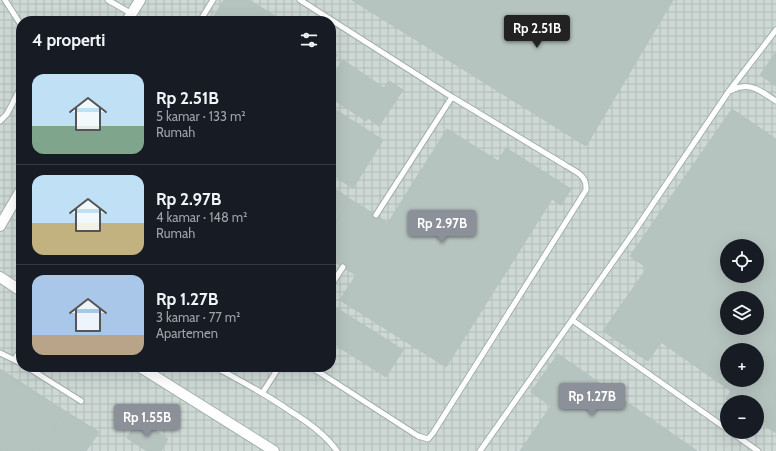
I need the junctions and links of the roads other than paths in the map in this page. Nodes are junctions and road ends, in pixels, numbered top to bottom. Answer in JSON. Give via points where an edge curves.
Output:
{"nodes":[{"id":1,"x":5,"y":0,"type":"edge"},
{"id":2,"x":108,"y":0,"type":"edge"},
{"id":3,"x":140,"y":0,"type":"edge"},
{"id":4,"x":213,"y":0,"type":"edge"},
{"id":5,"x":300,"y":0,"type":"edge"},
{"id":6,"x":128,"y":16,"type":"edge"},
{"id":7,"x":130,"y":16,"type":"edge"},
{"id":8,"x":203,"y":16,"type":"edge"},
{"id":9,"x":325,"y":16,"type":"edge"},
{"id":10,"x":16,"y":17,"type":"edge"},
{"id":11,"x":336,"y":23,"type":"edge"},
{"id":12,"x":776,"y":30,"type":"edge"},
{"id":13,"x":729,"y":91,"type":"junction"},
{"id":14,"x":452,"y":96,"type":"junction"},
{"id":15,"x":16,"y":97,"type":"edge"},
{"id":16,"x":776,"y":101,"type":"edge"},
{"id":17,"x":0,"y":120,"type":"edge"},
{"id":18,"x":16,"y":199,"type":"edge"},
{"id":19,"x":376,"y":215,"type":"dead end"},
{"id":20,"x":0,"y":226,"type":"edge"},
{"id":21,"x":343,"y":267,"type":"dead end"},
{"id":22,"x":0,"y":277,"type":"edge"},
{"id":23,"x":336,"y":278,"type":"edge"},
{"id":24,"x":16,"y":287,"type":"edge"},
{"id":25,"x":572,"y":320,"type":"junction"},
{"id":26,"x":0,"y":353,"type":"edge"},
{"id":27,"x":15,"y":359,"type":"edge"},
{"id":28,"x":35,"y":372,"type":"edge"},
{"id":29,"x":148,"y":372,"type":"edge"},
{"id":30,"x":225,"y":372,"type":"edge"},
{"id":31,"x":276,"y":372,"type":"edge"},
{"id":32,"x":319,"y":372,"type":"edge"},
{"id":33,"x":263,"y":392,"type":"junction"},
{"id":34,"x":81,"y":401,"type":"dead end"},
{"id":35,"x":720,"y":424,"type":"edge"},
{"id":36,"x":741,"y":439,"type":"edge"},
{"id":37,"x":274,"y":451,"type":"edge"},
{"id":38,"x":337,"y":451,"type":"edge"},
{"id":39,"x":480,"y":451,"type":"edge"},
{"id":40,"x":758,"y":451,"type":"edge"}],
"edges":[{"from":1,"to":10,"type":"lane"},
{"from":2,"to":6,"type":"lane"},
{"from":3,"to":7,"type":"street"},
{"from":4,"to":8,"type":"lane"},
{"from":5,"to":9,"type":"lane"},
{"from":11,"to":14,"type":"lane"},
{"from":12,"to":13,"type":"lane"},
{"from":13,"to":16,"type":"lane","via":[[747,86]]},
{"from":13,"to":25,"type":"lane"},
{"from":14,"to":19,"type":"lane"},
{"from":14,"to":32,"type":"lane","via":[[579,174],[585,179],[586,190],[428,439],[418,436]]},
{"from":15,"to":17,"type":"lane","via":[[7,114]]},
{"from":18,"to":20,"type":"street"},
{"from":21,"to":23,"type":"lane"},
{"from":22,"to":24,"type":"street"},
{"from":25,"to":35,"type":"lane"},
{"from":25,"to":39,"type":"lane"},
{"from":26,"to":27,"type":"lane"},
{"from":28,"to":34,"type":"lane"},
{"from":29,"to":37,"type":"street"},
{"from":30,"to":33,"type":"lane"},
{"from":31,"to":33,"type":"lane"},
{"from":33,"to":38,"type":"lane","via":[[308,423],[330,441]]},
{"from":36,"to":40,"type":"lane"}]}
